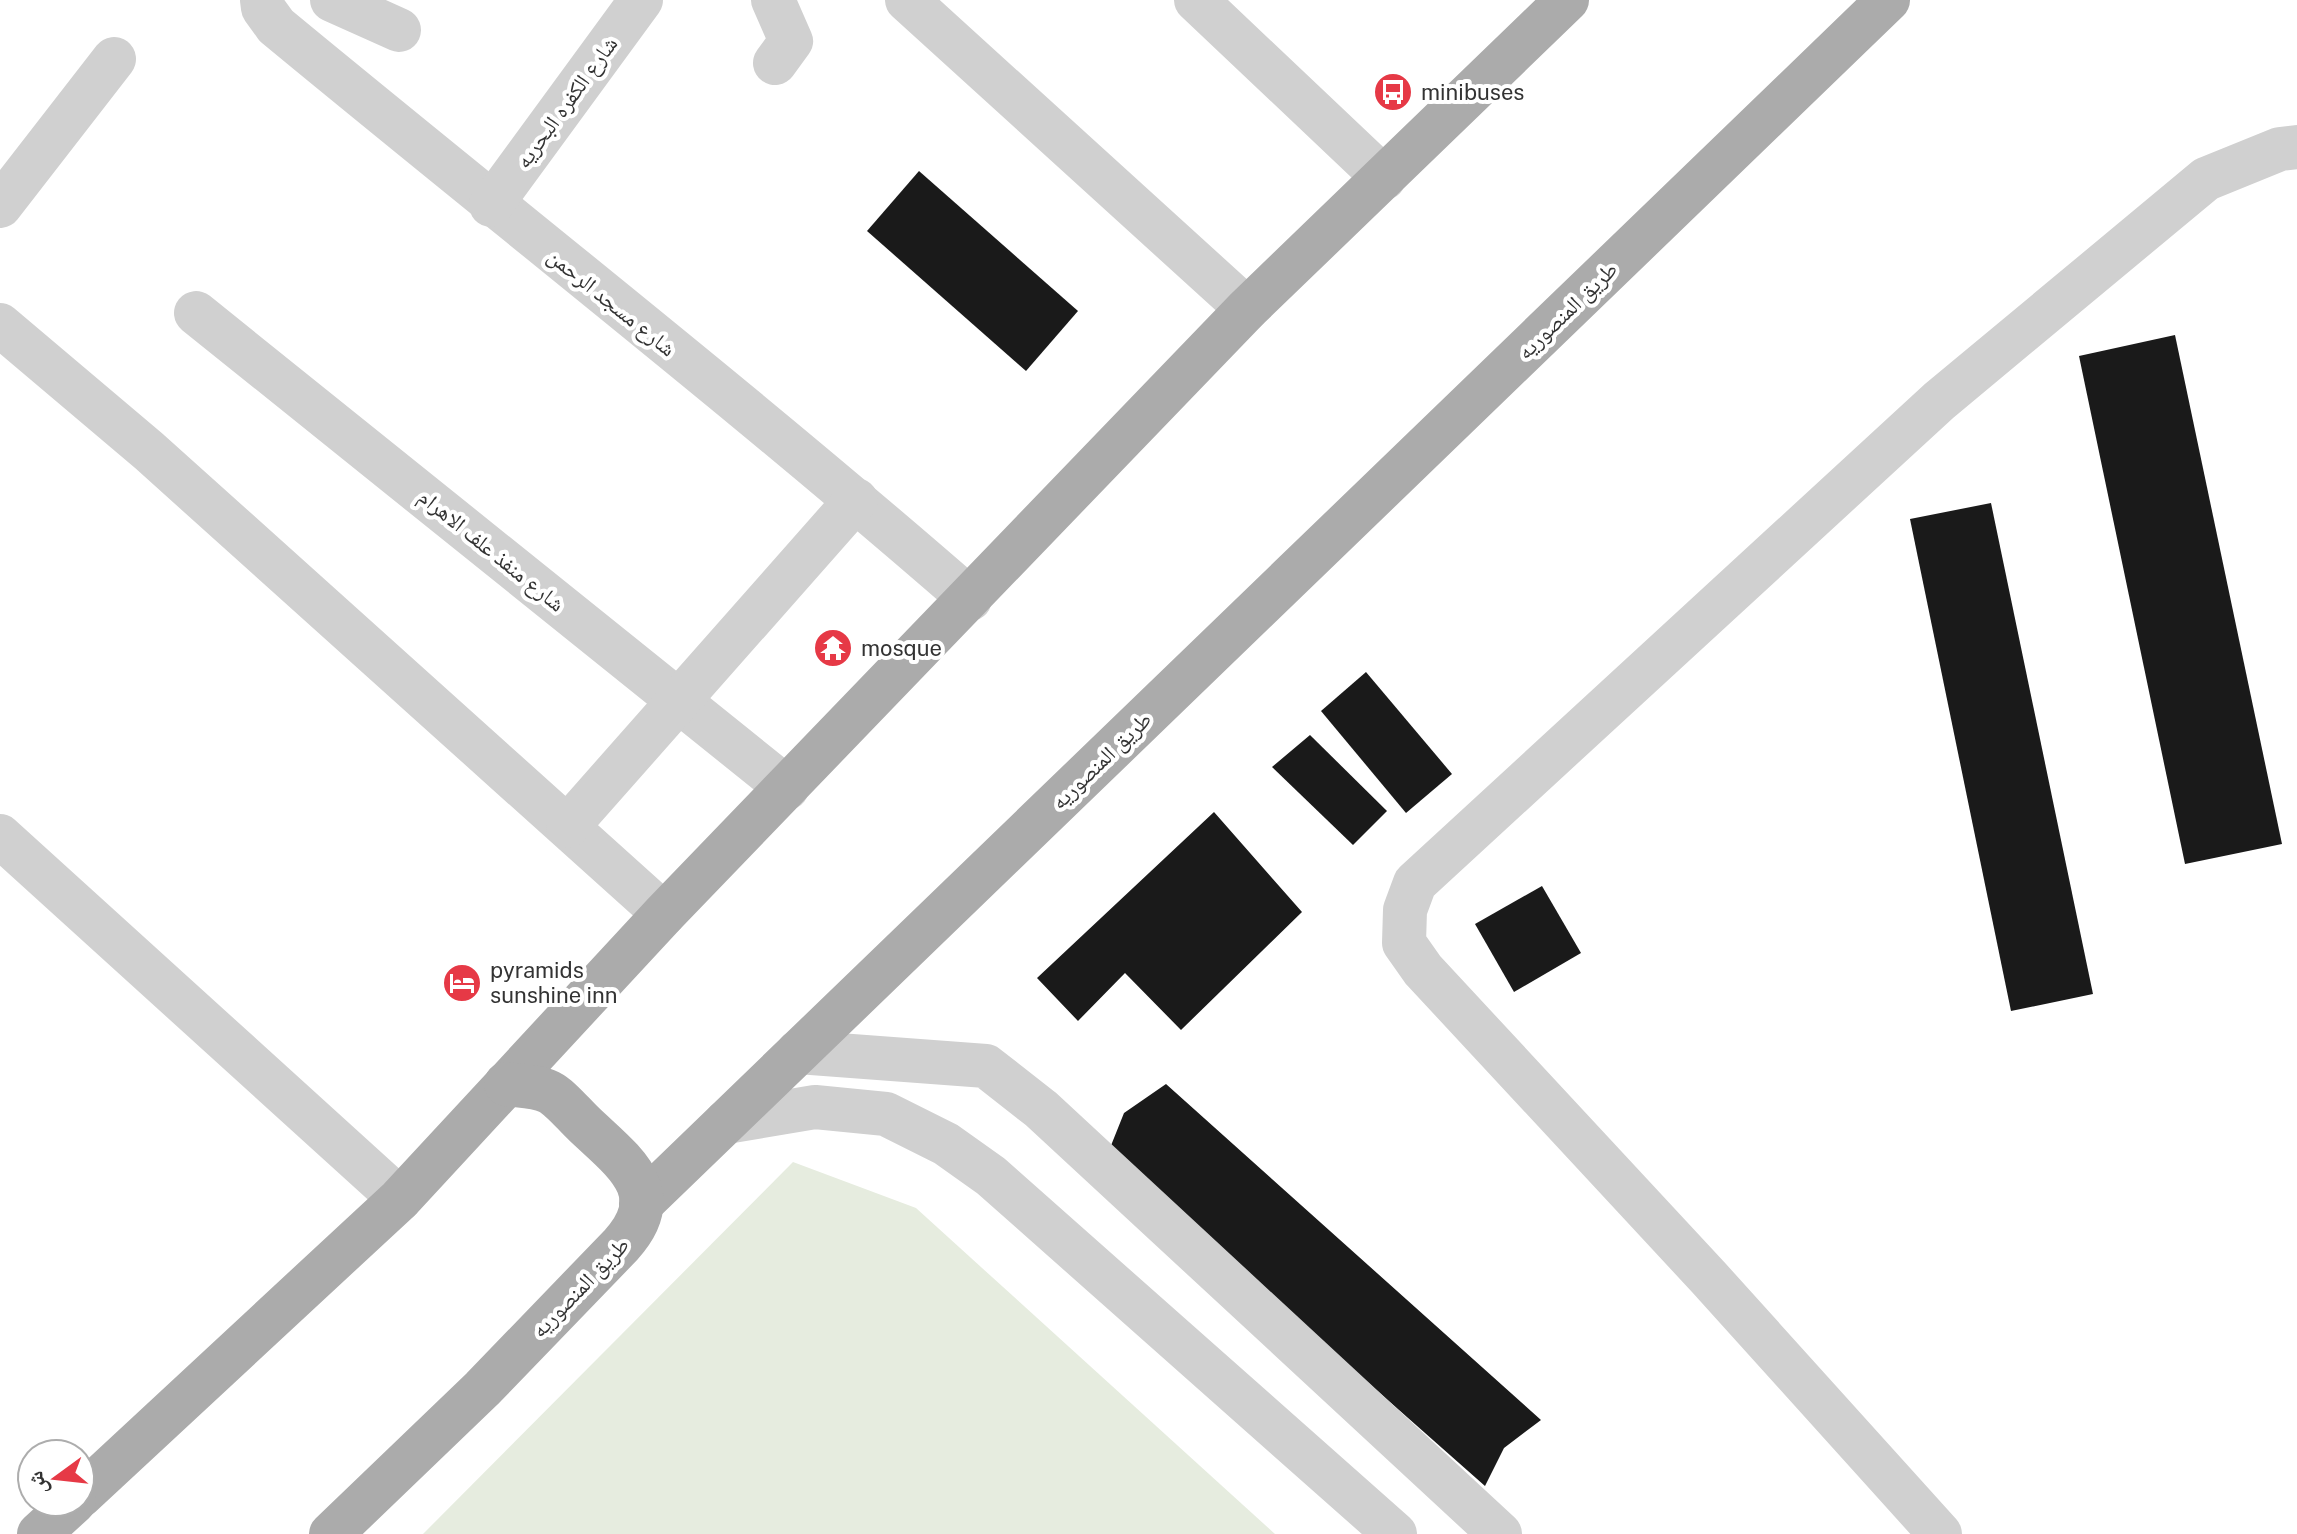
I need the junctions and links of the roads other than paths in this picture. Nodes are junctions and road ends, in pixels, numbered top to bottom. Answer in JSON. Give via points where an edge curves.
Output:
{"nodes":[{"id":1,"x":262,"y":0,"type":"edge"},
{"id":2,"x":332,"y":0,"type":"edge"},
{"id":3,"x":641,"y":0,"type":"edge"},
{"id":4,"x":773,"y":0,"type":"edge"},
{"id":5,"x":907,"y":0,"type":"edge"},
{"id":6,"x":1196,"y":0,"type":"edge"},
{"id":7,"x":1567,"y":0,"type":"edge"},
{"id":8,"x":1888,"y":0,"type":"edge"},
{"id":9,"x":399,"y":30,"type":"dead end"},
{"id":10,"x":114,"y":59,"type":"dead end"},
{"id":11,"x":775,"y":63,"type":"dead end"},
{"id":12,"x":2297,"y":147,"type":"edge"},
{"id":13,"x":1384,"y":178,"type":"junction"},
{"id":14,"x":491,"y":205,"type":"junction"},
{"id":15,"x":0,"y":206,"type":"edge"},
{"id":16,"x":1247,"y":309,"type":"junction"},
{"id":17,"x":196,"y":313,"type":"dead end"},
{"id":18,"x":0,"y":325,"type":"edge"},
{"id":19,"x":856,"y":500,"type":"junction"},
{"id":20,"x":970,"y":599,"type":"junction"},
{"id":21,"x":681,"y":701,"type":"junction"},
{"id":22,"x":787,"y":788,"type":"junction"},
{"id":23,"x":568,"y":826,"type":"junction"},
{"id":24,"x":0,"y":836,"type":"edge"},
{"id":25,"x":664,"y":914,"type":"junction"},
{"id":26,"x":798,"y":1052,"type":"junction"},
{"id":27,"x":506,"y":1084,"type":"junction"},
{"id":28,"x":726,"y":1122,"type":"junction"},
{"id":29,"x":400,"y":1199,"type":"junction"},
{"id":30,"x":641,"y":1204,"type":"junction"},
{"id":31,"x":96,"y":1481,"type":"edge"},
{"id":32,"x":56,"y":1518,"type":"edge"},
{"id":33,"x":39,"y":1534,"type":"edge"},
{"id":34,"x":331,"y":1534,"type":"edge"},
{"id":35,"x":1395,"y":1534,"type":"edge"},
{"id":36,"x":1500,"y":1534,"type":"edge"},
{"id":37,"x":1940,"y":1534,"type":"edge"}],
"edges":[{"from":1,"to":14,"type":"street","name":"شارع مسجد الرحمن","via":[[276,26]]},
{"from":2,"to":9,"type":"street"},
{"from":3,"to":14,"type":"street","name":"شارع الكفره البحريه"},
{"from":4,"to":11,"type":"street","via":[[791,41]]},
{"from":5,"to":16,"type":"street"},
{"from":6,"to":13,"type":"street"},
{"from":7,"to":13,"type":"main road"},
{"from":8,"to":26,"type":"main road","name":"طريق المنصوريه"},
{"from":10,"to":15,"type":"street"},
{"from":12,"to":37,"type":"street","via":[[2206,179],[1939,401],[1415,883],[1405,910],[1404,943],[1423,970]]},
{"from":13,"to":16,"type":"main road"},
{"from":14,"to":19,"type":"street","name":"شارع مسجد الرحمن"},
{"from":16,"to":20,"type":"main road"},
{"from":17,"to":21,"type":"street","name":"شارع منفذ علف الاهرام"},
{"from":18,"to":23,"type":"street","via":[[149,451]]},
{"from":19,"to":20,"type":"street","name":"شارع مسجد الرحمن"},
{"from":19,"to":21,"type":"street"},
{"from":20,"to":22,"type":"main road"},
{"from":21,"to":22,"type":"street","name":"شارع منفذ علف الاهرام"},
{"from":21,"to":23,"type":"street"},
{"from":22,"to":25,"type":"main road"},
{"from":23,"to":25,"type":"street"},
{"from":24,"to":29,"type":"street"},
{"from":25,"to":27,"type":"main road"},
{"from":26,"to":28,"type":"main road","name":"طريق المنصوريه"},
{"from":26,"to":36,"type":"street","via":[[986,1066],[1041,1109]]},
{"from":27,"to":29,"type":"main road"},
{"from":27,"to":30,"type":"main road","via":[[548,1092],[630,1168]]},
{"from":28,"to":30,"type":"main road","name":"طريق المنصوريه"},
{"from":28,"to":35,"type":"street","via":[[815,1107],[886,1114],[946,1144],[991,1176]]},
{"from":29,"to":31,"type":"main road"},
{"from":30,"to":34,"type":"main road","name":"طريق المنصوريه","via":[[632,1234]]},
{"from":32,"to":33,"type":"main road"}]}
